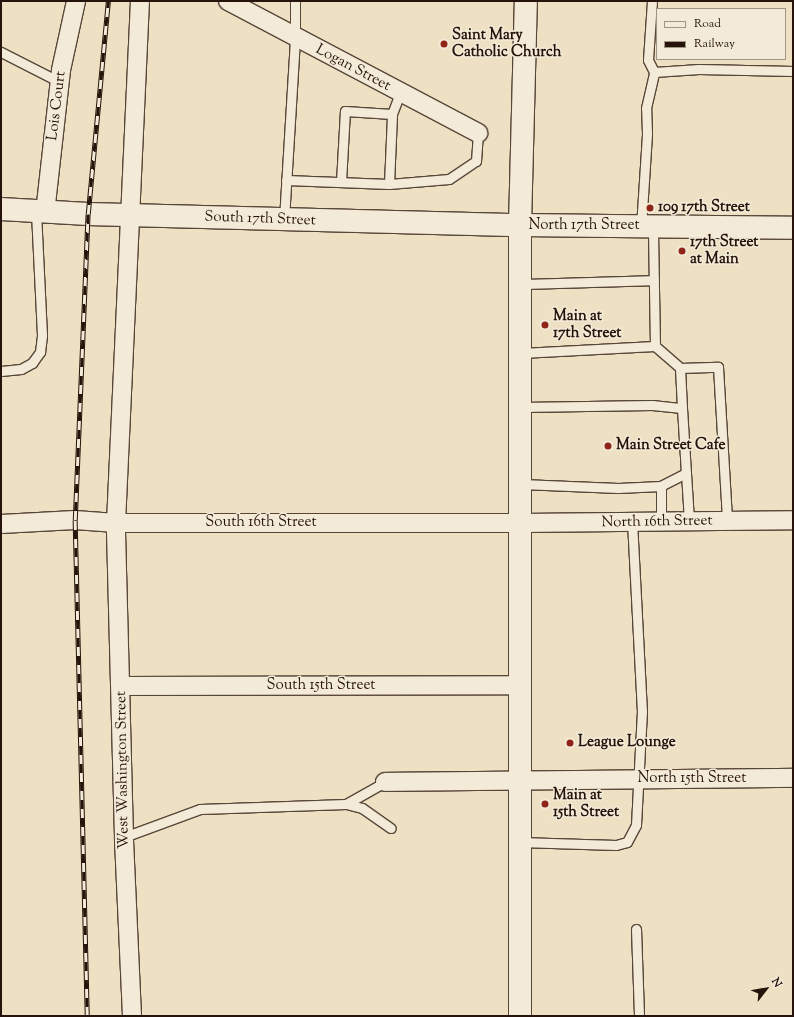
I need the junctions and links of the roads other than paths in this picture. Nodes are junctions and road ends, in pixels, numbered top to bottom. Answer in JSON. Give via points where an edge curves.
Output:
{"nodes":[{"id":1,"x":76,"y":1,"type":"edge"},
{"id":2,"x":140,"y":1,"type":"edge"},
{"id":3,"x":228,"y":1,"type":"edge"},
{"id":4,"x":295,"y":1,"type":"edge"},
{"id":5,"x":526,"y":1,"type":"edge"},
{"id":6,"x":652,"y":1,"type":"edge"},
{"id":7,"x":295,"y":38,"type":"junction"},
{"id":8,"x":1,"y":52,"type":"edge"},
{"id":9,"x":793,"y":71,"type":"edge"},
{"id":10,"x":654,"y":72,"type":"junction"},
{"id":11,"x":60,"y":82,"type":"junction"},
{"id":12,"x":400,"y":93,"type":"junction"},
{"id":13,"x":392,"y":114,"type":"junction"},
{"id":14,"x":478,"y":133,"type":"joint"},
{"id":15,"x":286,"y":180,"type":"junction"},
{"id":16,"x":341,"y":182,"type":"junction"},
{"id":17,"x":389,"y":184,"type":"junction"},
{"id":18,"x":1,"y":209,"type":"edge"},
{"id":19,"x":41,"y":212,"type":"junction"},
{"id":20,"x":128,"y":215,"type":"junction"},
{"id":21,"x":284,"y":219,"type":"junction"},
{"id":22,"x":520,"y":226,"type":"junction"},
{"id":23,"x":647,"y":227,"type":"junction"},
{"id":24,"x":793,"y":228,"type":"edge"},
{"id":25,"x":654,"y":280,"type":"junction"},
{"id":26,"x":520,"y":284,"type":"junction"},
{"id":27,"x":655,"y":346,"type":"junction"},
{"id":28,"x":521,"y":353,"type":"junction"},
{"id":29,"x":680,"y":368,"type":"junction"},
{"id":30,"x":1,"y":371,"type":"edge"},
{"id":31,"x":521,"y":407,"type":"junction"},
{"id":32,"x":682,"y":408,"type":"junction"},
{"id":33,"x":686,"y":473,"type":"junction"},
{"id":34,"x":521,"y":484,"type":"junction"},
{"id":35,"x":661,"y":486,"type":"junction"},
{"id":36,"x":727,"y":520,"type":"junction"},
{"id":37,"x":793,"y":520,"type":"edge"},
{"id":38,"x":689,"y":521,"type":"junction"},
{"id":39,"x":632,"y":522,"type":"junction"},
{"id":40,"x":661,"y":522,"type":"junction"},
{"id":41,"x":116,"y":523,"type":"junction"},
{"id":42,"x":521,"y":523,"type":"junction"},
{"id":43,"x":1,"y":524,"type":"edge"},
{"id":44,"x":520,"y":685,"type":"junction"},
{"id":45,"x":122,"y":686,"type":"junction"},
{"id":46,"x":793,"y":778,"type":"edge"},
{"id":47,"x":639,"y":780,"type":"junction"},
{"id":48,"x":519,"y":781,"type":"junction"},
{"id":49,"x":386,"y":782,"type":"joint"},
{"id":50,"x":346,"y":804,"type":"junction"},
{"id":51,"x":391,"y":828,"type":"dead end"},
{"id":52,"x":124,"y":837,"type":"junction"},
{"id":53,"x":519,"y":842,"type":"junction"},
{"id":54,"x":636,"y":929,"type":"dead end"},
{"id":55,"x":132,"y":1016,"type":"edge"},
{"id":56,"x":520,"y":1016,"type":"edge"},
{"id":57,"x":638,"y":1016,"type":"edge"}],
"edges":[{"from":1,"to":11,"type":"street","name":"Lois Court"},
{"from":2,"to":20,"type":"street","name":"West Washington Street"},
{"from":3,"to":7,"type":"street","name":"Logan Street"},
{"from":4,"to":7,"type":"lane"},
{"from":5,"to":22,"type":"main road"},
{"from":6,"to":10,"type":"lane","via":[[648,60]]},
{"from":7,"to":12,"type":"street","name":"Logan Street"},
{"from":7,"to":15,"type":"lane"},
{"from":8,"to":11,"type":"lane"},
{"from":9,"to":10,"type":"lane","via":[[699,69]]},
{"from":10,"to":23,"type":"lane","via":[[646,108]]},
{"from":11,"to":19,"type":"street","name":"Lois Court"},
{"from":12,"to":13,"type":"lane"},
{"from":12,"to":14,"type":"street","name":"Logan Street"},
{"from":13,"to":16,"type":"lane","via":[[345,111]]},
{"from":13,"to":17,"type":"lane"},
{"from":14,"to":17,"type":"lane","via":[[476,161],[449,179]]},
{"from":15,"to":16,"type":"lane"},
{"from":15,"to":21,"type":"lane"},
{"from":16,"to":17,"type":"lane"},
{"from":18,"to":19,"type":"main road","name":"South 17th Street"},
{"from":19,"to":20,"type":"main road","name":"South 17th Street"},
{"from":19,"to":30,"type":"lane","via":[[40,352],[32,363],[21,369]]},
{"from":20,"to":21,"type":"main road","name":"South 17th Street"},
{"from":20,"to":41,"type":"street","name":"West Washington Street"},
{"from":21,"to":22,"type":"main road","name":"South 17th Street"},
{"from":22,"to":23,"type":"main road","name":"North 17th Street"},
{"from":22,"to":26,"type":"main road"},
{"from":23,"to":24,"type":"main road","name":"North 17th Street"},
{"from":23,"to":25,"type":"lane"},
{"from":25,"to":26,"type":"lane"},
{"from":25,"to":27,"type":"lane"},
{"from":26,"to":28,"type":"main road"},
{"from":27,"to":28,"type":"lane"},
{"from":27,"to":29,"type":"lane"},
{"from":28,"to":31,"type":"main road"},
{"from":29,"to":32,"type":"lane"},
{"from":29,"to":36,"type":"lane","via":[[718,367]]},
{"from":31,"to":32,"type":"lane","via":[[652,405]]},
{"from":31,"to":34,"type":"main road"},
{"from":32,"to":33,"type":"lane"},
{"from":33,"to":35,"type":"lane"},
{"from":33,"to":38,"type":"lane"},
{"from":34,"to":35,"type":"lane"},
{"from":34,"to":42,"type":"main road"},
{"from":35,"to":40,"type":"lane"},
{"from":36,"to":37,"type":"street","name":"North 16th Street"},
{"from":36,"to":38,"type":"street","name":"North 16th Street"},
{"from":38,"to":40,"type":"street","name":"North 16th Street"},
{"from":39,"to":40,"type":"street","name":"North 16th Street"},
{"from":39,"to":42,"type":"street","name":"North 16th Street"},
{"from":39,"to":47,"type":"lane","via":[[642,712]]},
{"from":41,"to":42,"type":"street","name":"South 16th Street"},
{"from":41,"to":43,"type":"street","name":"South 16th Street","via":[[75,520]]},
{"from":41,"to":45,"type":"street","name":"West Washington Street"},
{"from":42,"to":44,"type":"main road"},
{"from":44,"to":45,"type":"street","name":"South 15th Street"},
{"from":44,"to":48,"type":"main road"},
{"from":45,"to":52,"type":"street","name":"West Washington Street"},
{"from":46,"to":47,"type":"street","name":"North 15th Street"},
{"from":47,"to":48,"type":"street","name":"North 15th Street"},
{"from":47,"to":53,"type":"lane","via":[[636,825],[627,842],[616,845]]},
{"from":48,"to":49,"type":"street","name":"North 15th Street"},
{"from":48,"to":53,"type":"main road"},
{"from":49,"to":50,"type":"lane"},
{"from":50,"to":51,"type":"lane","via":[[362,808]]},
{"from":50,"to":52,"type":"lane","via":[[200,809]]},
{"from":52,"to":55,"type":"street","name":"West Washington Street"},
{"from":53,"to":56,"type":"main road"},
{"from":54,"to":57,"type":"lane"}]}
